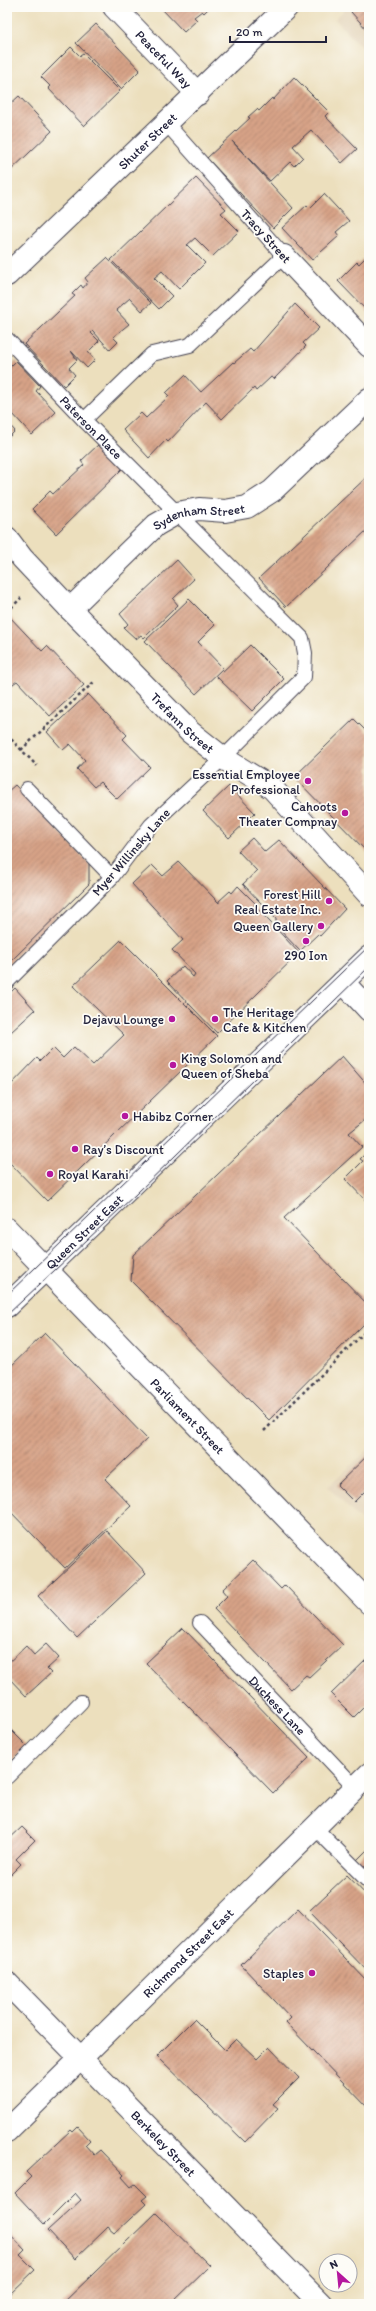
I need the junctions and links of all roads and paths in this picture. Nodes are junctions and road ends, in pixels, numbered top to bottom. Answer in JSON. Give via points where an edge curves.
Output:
{"nodes":[{"id":1,"x":114,"y":7,"type":"edge"},
{"id":2,"x":287,"y":7,"type":"edge"},
{"id":3,"x":198,"y":94,"type":"junction"},
{"id":4,"x":167,"y":124,"type":"junction"},
{"id":5,"x":284,"y":256,"type":"junction"},
{"id":6,"x":7,"y":275,"type":"edge"},
{"id":7,"x":7,"y":339,"type":"edge"},
{"id":8,"x":369,"y":346,"type":"edge"},
{"id":9,"x":369,"y":398,"type":"edge"},
{"id":10,"x":84,"y":420,"type":"junction"},
{"id":11,"x":177,"y":513,"type":"junction"},
{"id":12,"x":7,"y":538,"type":"edge"},
{"id":13,"x":21,"y":598,"type":"dead end"},
{"id":14,"x":70,"y":609,"type":"junction"},
{"id":15,"x":7,"y":612,"type":"edge"},
{"id":16,"x":95,"y":681,"type":"dead end"},
{"id":17,"x":21,"y":750,"type":"dead end"},
{"id":18,"x":223,"y":758,"type":"junction"},
{"id":19,"x":27,"y":789,"type":"dead end"},
{"id":20,"x":112,"y":877,"type":"junction"},
{"id":21,"x":369,"y":895,"type":"edge"},
{"id":22,"x":369,"y":957,"type":"edge"},
{"id":23,"x":7,"y":982,"type":"edge"},
{"id":24,"x":343,"y":982,"type":"junction"},
{"id":25,"x":369,"y":1010,"type":"edge"},
{"id":26,"x":7,"y":1229,"type":"edge"},
{"id":27,"x":46,"y":1269,"type":"junction"},
{"id":28,"x":7,"y":1306,"type":"edge"},
{"id":29,"x":369,"y":1328,"type":"edge"},
{"id":30,"x":264,"y":1431,"type":"dead end"},
{"id":31,"x":369,"y":1603,"type":"edge"},
{"id":32,"x":200,"y":1623,"type":"dead end"},
{"id":33,"x":81,"y":1702,"type":"dead end"},
{"id":34,"x":7,"y":1777,"type":"edge"},
{"id":35,"x":362,"y":1781,"type":"edge"},
{"id":36,"x":314,"y":1828,"type":"junction"},
{"id":37,"x":369,"y":1882,"type":"edge"},
{"id":38,"x":7,"y":1983,"type":"edge"},
{"id":39,"x":81,"y":2059,"type":"junction"},
{"id":40,"x":7,"y":2131,"type":"edge"},
{"id":41,"x":321,"y":2304,"type":"edge"}],
"edges":[{"from":1,"to":3,"type":"street","name":"Peaceful Way"},
{"from":2,"to":3,"type":"street","name":"Shuter Street"},
{"from":3,"to":4,"type":"street","name":"Shuter Street"},
{"from":4,"to":5,"type":"lane","name":"Tracy Street"},
{"from":4,"to":6,"type":"street","name":"Shuter Street"},
{"from":5,"to":8,"type":"street","name":"Tracy Street"},
{"from":5,"to":10,"type":"lane","via":[[190,345],[152,354]]},
{"from":7,"to":10,"type":"lane","name":"Paterson Place"},
{"from":9,"to":11,"type":"street","name":"Sydenham Street","via":[[272,491],[247,507],[225,511],[199,509]]},
{"from":10,"to":11,"type":"lane","name":"Paterson Place"},
{"from":11,"to":14,"type":"street","name":"Sydenham Street","via":[[156,526]]},
{"from":11,"to":18,"type":"lane","name":"Paterson Place","via":[[302,638],[305,653],[304,678]]},
{"from":12,"to":14,"type":"street","name":"Trefann Street","via":[[22,558]]},
{"from":13,"to":15,"type":"path"},
{"from":14,"to":18,"type":"street","name":"Trefann Street","via":[[190,732]]},
{"from":16,"to":17,"type":"path"},
{"from":18,"to":20,"type":"lane","name":"Myer Willinsky Lane","via":[[151,825]]},
{"from":18,"to":21,"type":"street","name":"Trefann Street","via":[[272,788]]},
{"from":19,"to":20,"type":"lane"},
{"from":20,"to":23,"type":"lane","name":"Myer Willinsky Lane"},
{"from":22,"to":24,"type":"street","name":"Queen Street East"},
{"from":24,"to":25,"type":"street"},
{"from":24,"to":27,"type":"street","name":"Queen Street East"},
{"from":26,"to":27,"type":"street","name":"Parliament Street"},
{"from":27,"to":28,"type":"street","name":"Queen Street East"},
{"from":27,"to":31,"type":"street","name":"Parliament Street"},
{"from":29,"to":30,"type":"path"},
{"from":32,"to":35,"type":"lane","name":"Duchess Lane"},
{"from":33,"to":34,"type":"lane"},
{"from":35,"to":36,"type":"street","name":"Richmond Street East"},
{"from":36,"to":37,"type":"lane"},
{"from":36,"to":39,"type":"street","name":"Richmond Street East"},
{"from":38,"to":39,"type":"street","name":"Berkeley Street"},
{"from":39,"to":40,"type":"street","name":"Richmond Street East"},
{"from":39,"to":41,"type":"street","name":"Berkeley Street"}]}
